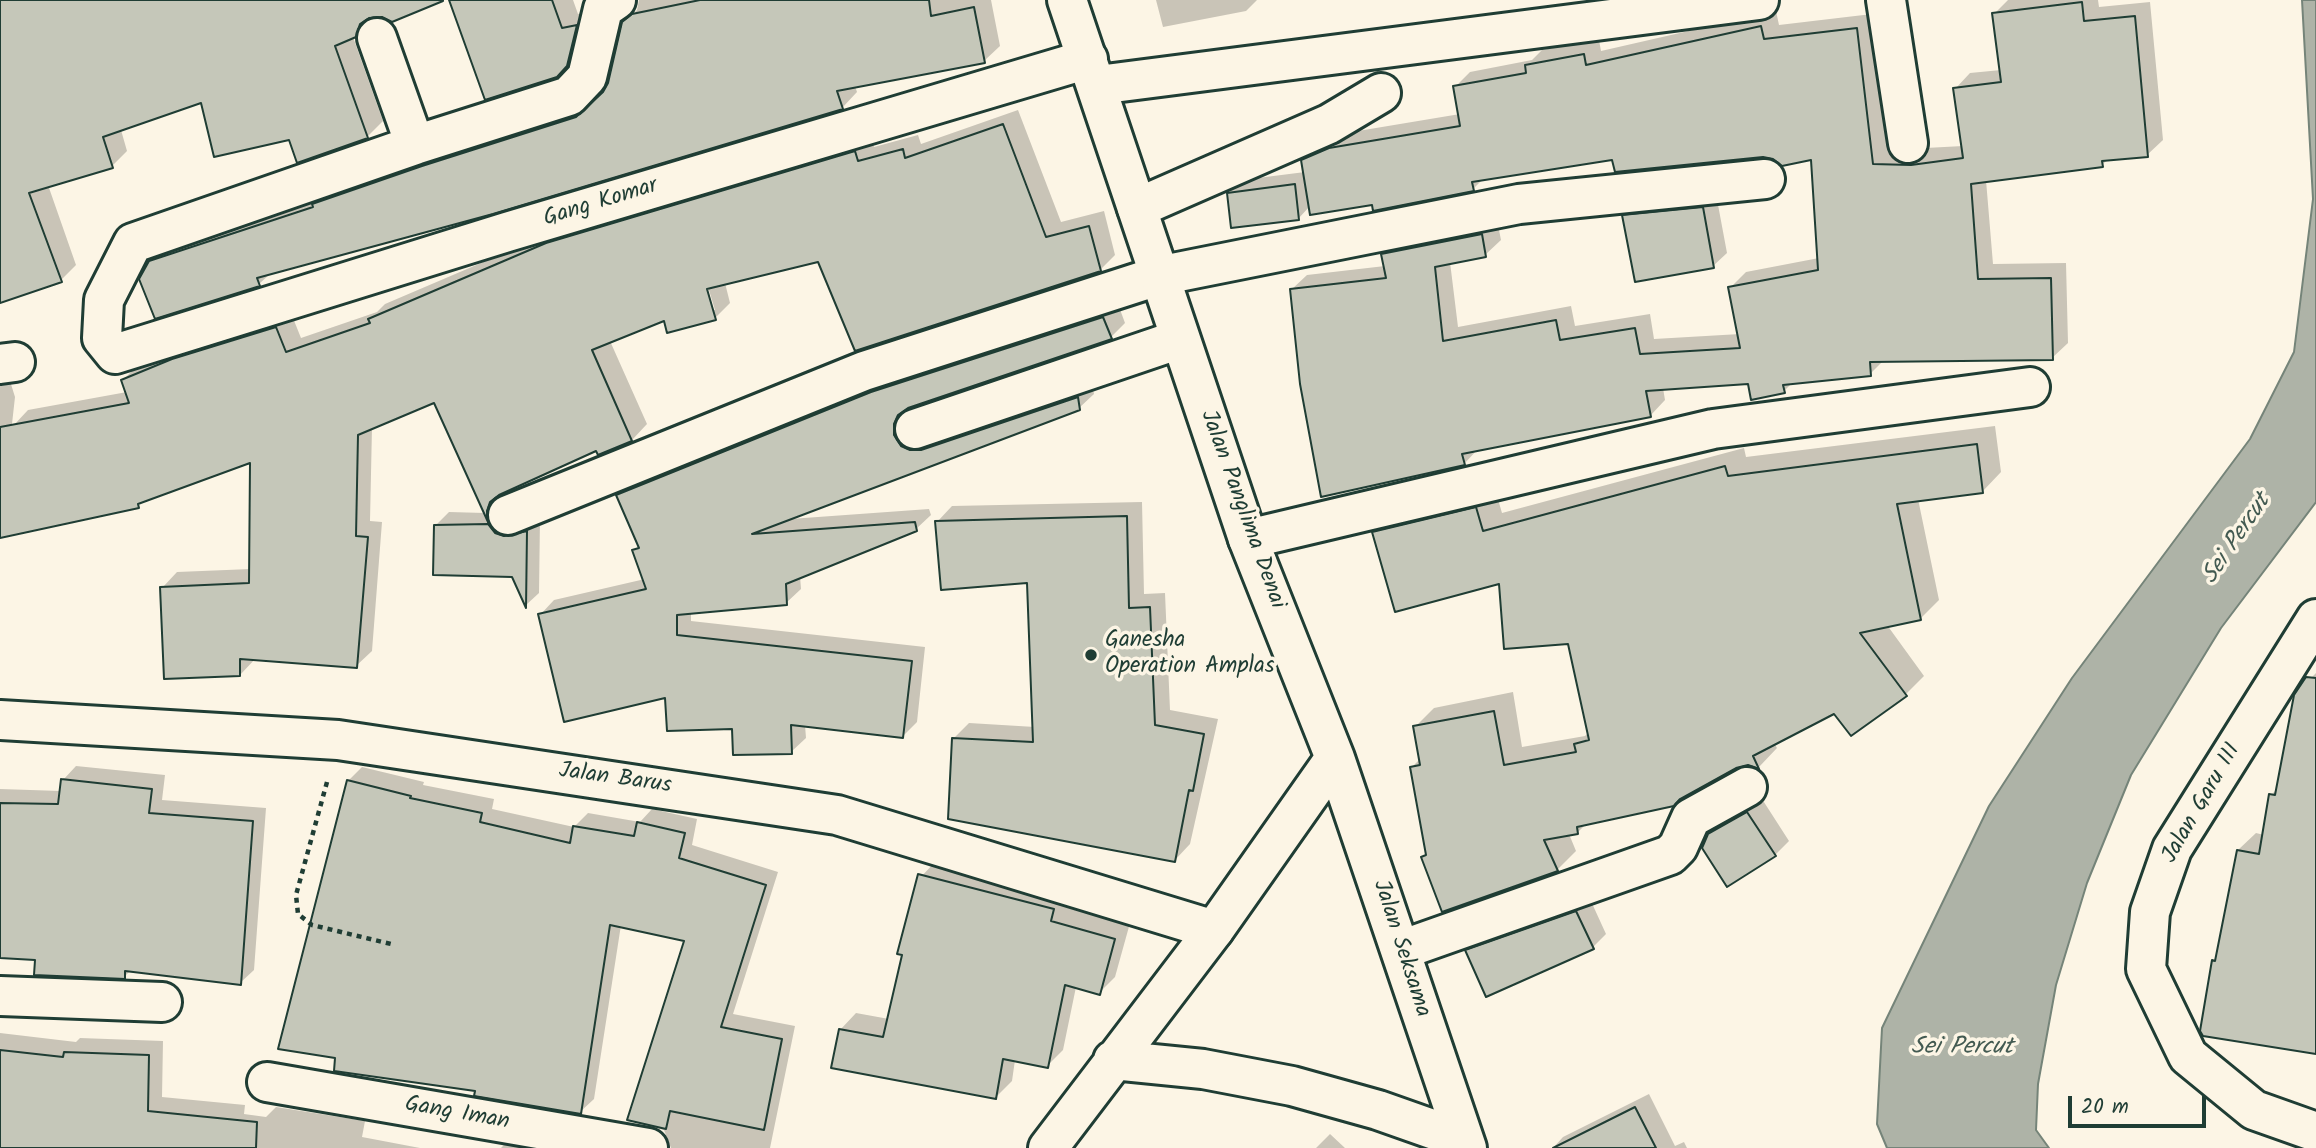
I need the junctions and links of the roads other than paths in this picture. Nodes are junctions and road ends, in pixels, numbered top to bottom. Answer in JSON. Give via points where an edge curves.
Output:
{"nodes":[{"id":1,"x":616,"y":0,"type":"edge"},
{"id":2,"x":1067,"y":0,"type":"edge"},
{"id":3,"x":1759,"y":0,"type":"edge"},
{"id":4,"x":1886,"y":0,"type":"edge"},
{"id":5,"x":377,"y":38,"type":"dead end"},
{"id":6,"x":1093,"y":72,"type":"junction"},
{"id":7,"x":1381,"y":93,"type":"dead end"},
{"id":8,"x":1908,"y":143,"type":"dead end"},
{"id":9,"x":415,"y":145,"type":"junction"},
{"id":10,"x":1765,"y":179,"type":"dead end"},
{"id":11,"x":1137,"y":208,"type":"junction"},
{"id":12,"x":1158,"y":276,"type":"junction"},
{"id":13,"x":1180,"y":340,"type":"junction"},
{"id":14,"x":2030,"y":387,"type":"dead end"},
{"id":15,"x":915,"y":429,"type":"dead end"},
{"id":16,"x":508,"y":515,"type":"dead end"},
{"id":17,"x":1248,"y":539,"type":"junction"},
{"id":18,"x":2316,"y":619,"type":"edge"},
{"id":19,"x":0,"y":720,"type":"edge"},
{"id":20,"x":1335,"y":758,"type":"junction"},
{"id":21,"x":1746,"y":787,"type":"dead end"},
{"id":22,"x":1214,"y":930,"type":"junction"},
{"id":23,"x":1401,"y":950,"type":"junction"},
{"id":24,"x":0,"y":996,"type":"edge"},
{"id":25,"x":162,"y":1002,"type":"dead end"},
{"id":26,"x":1113,"y":1060,"type":"junction"},
{"id":27,"x":267,"y":1082,"type":"dead end"},
{"id":28,"x":2316,"y":1132,"type":"edge"},
{"id":29,"x":1465,"y":1144,"type":"edge"},
{"id":30,"x":648,"y":1148,"type":"edge"},
{"id":31,"x":1048,"y":1148,"type":"edge"}],
"edges":[{"from":1,"to":9,"type":"street","via":[[603,9],[587,77],[569,96]]},
{"from":2,"to":6,"type":"street","name":"Jalan Panglima Denai"},
{"from":3,"to":6,"type":"street","name":"Gang Komar"},
{"from":4,"to":8,"type":"street"},
{"from":5,"to":9,"type":"street"},
{"from":6,"to":9,"type":"street","name":"Gang Komar","via":[[507,232],[115,354],[102,338],[104,300],[133,243]]},
{"from":6,"to":11,"type":"street","name":"Jalan Panglima Denai"},
{"from":7,"to":11,"type":"street","via":[[1329,124]]},
{"from":10,"to":12,"type":"street","via":[[1518,204]]},
{"from":11,"to":12,"type":"street","name":"Jalan Panglima Denai"},
{"from":12,"to":13,"type":"street","name":"Jalan Panglima Denai"},
{"from":12,"to":16,"type":"street","via":[[864,371]]},
{"from":13,"to":15,"type":"street"},
{"from":13,"to":17,"type":"street","name":"Jalan Panglima Denai"},
{"from":14,"to":17,"type":"street","via":[[1713,429]]},
{"from":17,"to":20,"type":"street","name":"Jalan Panglima Denai"},
{"from":18,"to":28,"type":"street","name":"Jalan Garu III","via":[[2172,849],[2150,912],[2146,969],[2188,1056],[2254,1110]]},
{"from":19,"to":22,"type":"street","name":"Jalan Barus","via":[[338,740],[837,815]]},
{"from":20,"to":22,"type":"street"},
{"from":20,"to":23,"type":"street","name":"Jalan Seksama"},
{"from":21,"to":23,"type":"street","via":[[1691,818],[1670,855]]},
{"from":22,"to":26,"type":"street"},
{"from":23,"to":29,"type":"street","name":"Jalan Seksama"},
{"from":24,"to":25,"type":"street"},
{"from":26,"to":29,"type":"street","name":"Jalan Seksama","via":[[1203,1069],[1292,1086],[1378,1110]]},
{"from":26,"to":31,"type":"street"},
{"from":27,"to":30,"type":"street","name":"Gang Iman"}]}
